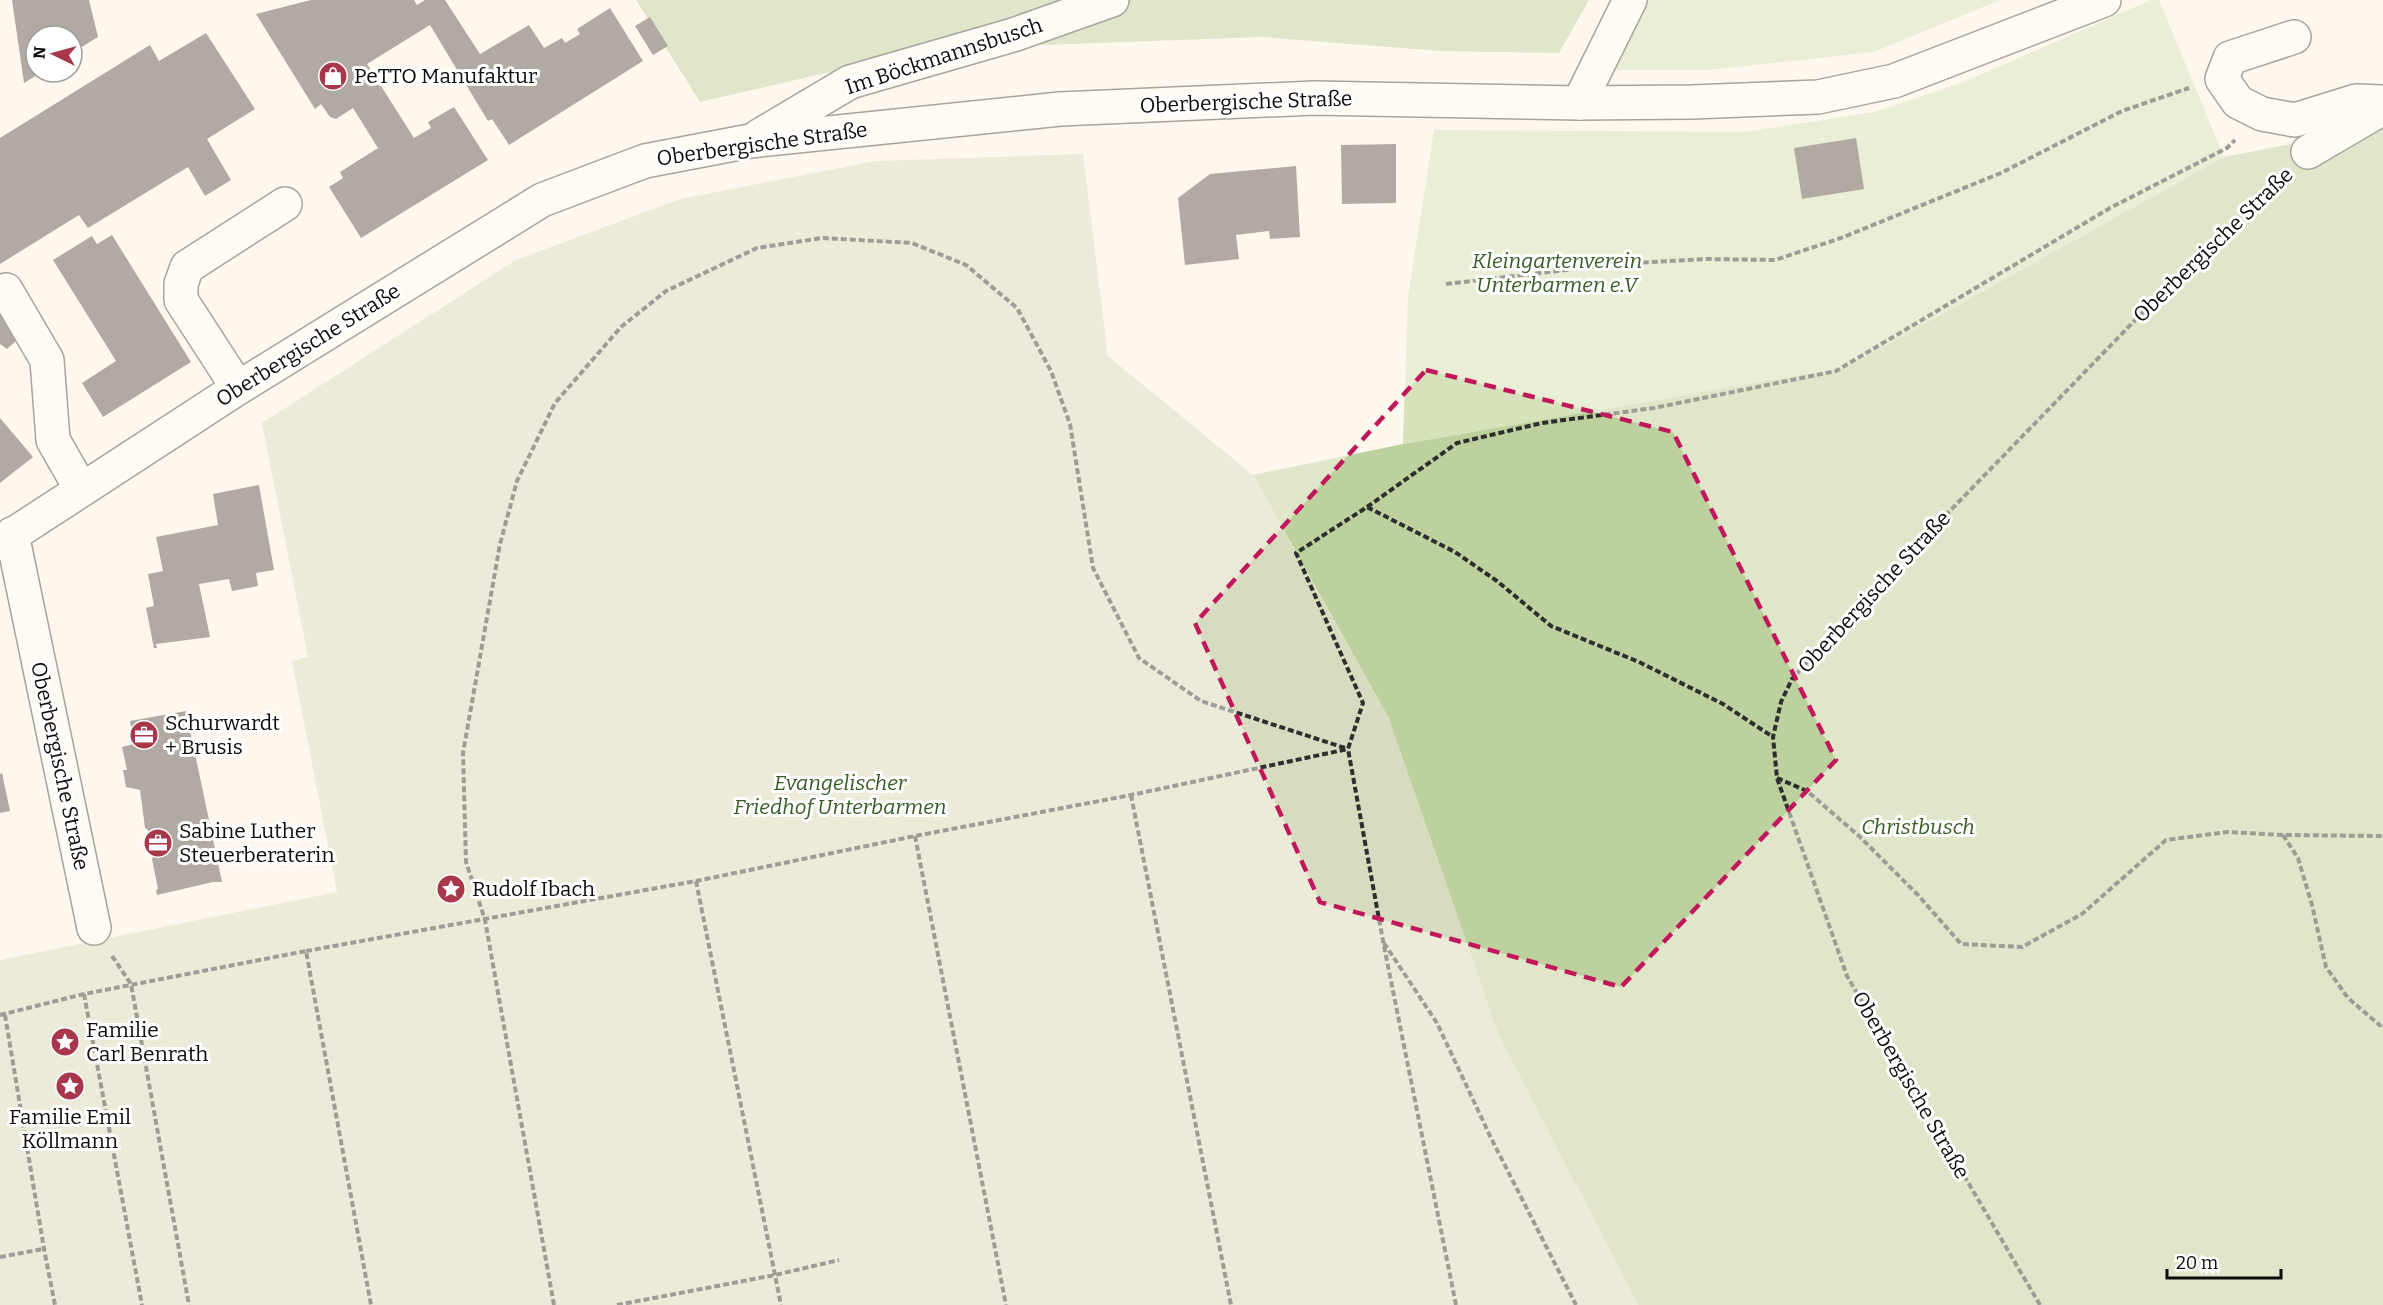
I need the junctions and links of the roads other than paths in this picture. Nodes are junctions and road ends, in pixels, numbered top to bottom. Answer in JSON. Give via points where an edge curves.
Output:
{"nodes":[{"id":1,"x":1112,"y":0,"type":"edge"},
{"id":2,"x":1630,"y":0,"type":"edge"},
{"id":3,"x":2104,"y":0,"type":"edge"},
{"id":4,"x":2295,"y":37,"type":"dead end"},
{"id":5,"x":2383,"y":102,"type":"edge"},
{"id":6,"x":1579,"y":103,"type":"junction"},
{"id":7,"x":2383,"y":108,"type":"edge"},
{"id":8,"x":750,"y":141,"type":"junction"},
{"id":9,"x":2308,"y":152,"type":"road end"},
{"id":10,"x":285,"y":204,"type":"dead end"},
{"id":11,"x":6,"y":290,"type":"dead end"},
{"id":12,"x":238,"y":388,"type":"junction"},
{"id":13,"x":81,"y":489,"type":"junction"},
{"id":14,"x":6,"y":538,"type":"edge"},
{"id":15,"x":94,"y":928,"type":"dead end"}],
"edges":[{"from":1,"to":8,"type":"street","name":"Im Böckmannsbusch","via":[[1013,35],[850,81]]},
{"from":2,"to":6,"type":"street"},
{"from":3,"to":6,"type":"street","name":"Oberbergische Straße","via":[[1894,81],[1818,97]]},
{"from":4,"to":5,"type":"street","via":[[2230,58],[2222,79],[2238,102],[2262,114],[2295,120],[2356,101]]},
{"from":6,"to":8,"type":"street","name":"Oberbergische Straße","via":[[1314,98],[1072,108]]},
{"from":7,"to":9,"type":"street","name":"Oberbergische Straße"},
{"from":8,"to":12,"type":"street","name":"Oberbergische Straße","via":[[645,160],[542,200]]},
{"from":10,"to":12,"type":"street","via":[[188,267],[182,284],[181,300]]},
{"from":11,"to":13,"type":"street","via":[[47,360],[53,440]]},
{"from":12,"to":13,"type":"street","name":"Oberbergische Straße"},
{"from":13,"to":14,"type":"street","name":"Oberbergische Straße"},
{"from":14,"to":15,"type":"street","name":"Oberbergische Straße"}]}
